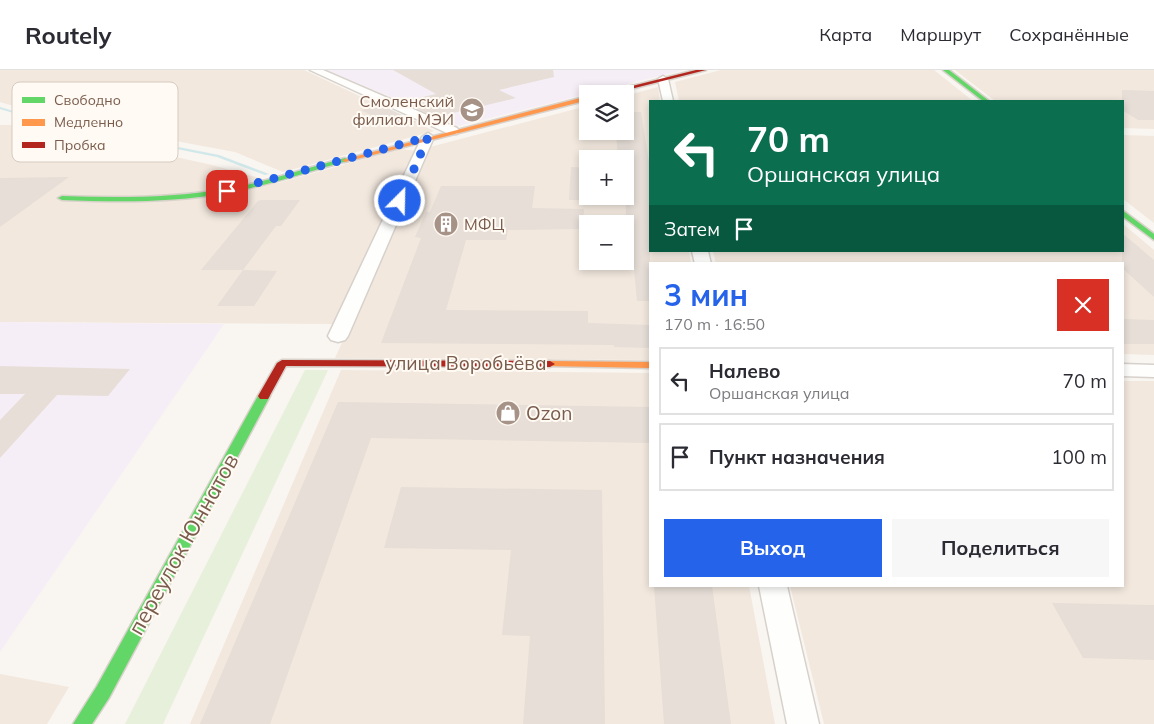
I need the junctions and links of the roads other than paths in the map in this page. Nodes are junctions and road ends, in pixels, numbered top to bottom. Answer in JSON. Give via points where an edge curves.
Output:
{"nodes":[{"id":1,"x":315,"y":70,"type":"edge"},
{"id":2,"x":703,"y":70,"type":"edge"},
{"id":3,"x":946,"y":70,"type":"edge"},
{"id":4,"x":663,"y":79,"type":"junction"},
{"id":5,"x":634,"y":86,"type":"edge"},
{"id":6,"x":579,"y":100,"type":"edge"},
{"id":7,"x":668,"y":100,"type":"edge"},
{"id":8,"x":985,"y":100,"type":"edge"},
{"id":9,"x":453,"y":130,"type":"junction"},
{"id":10,"x":428,"y":137,"type":"junction"},
{"id":11,"x":62,"y":198,"type":"dead end"},
{"id":12,"x":1124,"y":214,"type":"edge"},
{"id":13,"x":1154,"y":238,"type":"edge"},
{"id":14,"x":338,"y":336,"type":"dead end"},
{"id":15,"x":282,"y":363,"type":"joint"},
{"id":16,"x":649,"y":365,"type":"edge"},
{"id":17,"x":1124,"y":370,"type":"edge"},
{"id":18,"x":1154,"y":371,"type":"edge"},
{"id":19,"x":773,"y":587,"type":"edge"},
{"id":20,"x":82,"y":724,"type":"edge"},
{"id":21,"x":803,"y":724,"type":"edge"}],
"edges":[{"from":1,"to":9,"type":"street"},
{"from":2,"to":4,"type":"street"},
{"from":3,"to":8,"type":"street"},
{"from":4,"to":5,"type":"street"},
{"from":4,"to":7,"type":"street"},
{"from":6,"to":9,"type":"street"},
{"from":9,"to":10,"type":"street"},
{"from":10,"to":11,"type":"street","via":[[227,191],[127,200]]},
{"from":10,"to":14,"type":"street"},
{"from":12,"to":13,"type":"street"},
{"from":15,"to":16,"type":"street","name":"улица Воробьёва"},
{"from":15,"to":20,"type":"street","name":"переулок Юннатов","via":[[103,692]]},
{"from":17,"to":18,"type":"street"},
{"from":19,"to":21,"type":"street"}]}
